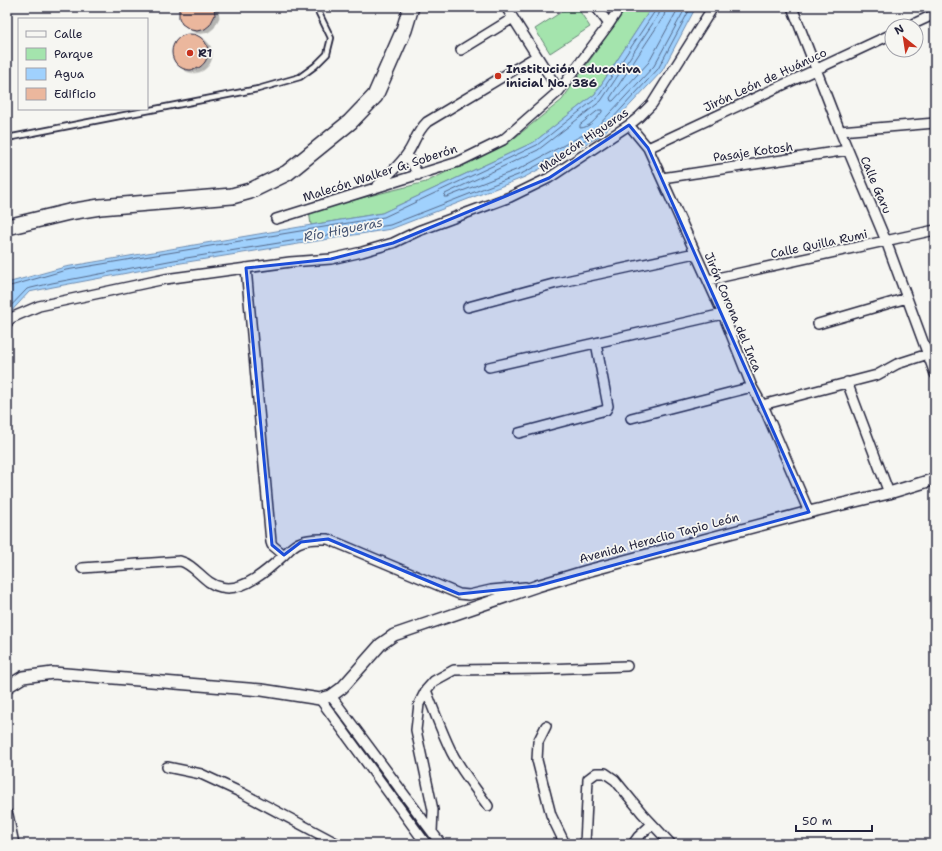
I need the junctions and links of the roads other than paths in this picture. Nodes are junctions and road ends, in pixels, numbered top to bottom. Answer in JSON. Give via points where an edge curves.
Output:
{"nodes":[{"id":1,"x":316,"y":7,"type":"edge"},
{"id":2,"x":411,"y":7,"type":"edge"},
{"id":3,"x":506,"y":7,"type":"edge"},
{"id":4,"x":596,"y":7,"type":"edge"},
{"id":5,"x":620,"y":7,"type":"edge"},
{"id":6,"x":713,"y":7,"type":"edge"},
{"id":7,"x":792,"y":7,"type":"edge"},
{"id":8,"x":935,"y":14,"type":"edge"},
{"id":9,"x":513,"y":18,"type":"junction"},
{"id":10,"x":924,"y":19,"type":"edge"},
{"id":11,"x":609,"y":24,"type":"junction"},
{"id":12,"x":884,"y":38,"type":"edge"},
{"id":13,"x":461,"y":50,"type":"dead end"},
{"id":14,"x":537,"y":56,"type":"junction"},
{"id":15,"x":817,"y":70,"type":"junction"},
{"id":16,"x":559,"y":91,"type":"junction"},
{"id":17,"x":935,"y":123,"type":"edge"},
{"id":18,"x":629,"y":125,"type":"junction"},
{"id":19,"x":840,"y":131,"type":"junction"},
{"id":20,"x":7,"y":138,"type":"edge"},
{"id":21,"x":648,"y":148,"type":"junction"},
{"id":22,"x":848,"y":150,"type":"junction"},
{"id":23,"x":407,"y":154,"type":"junction"},
{"id":24,"x":418,"y":175,"type":"junction"},
{"id":25,"x":662,"y":178,"type":"junction"},
{"id":26,"x":375,"y":188,"type":"junction"},
{"id":27,"x":276,"y":219,"type":"dead end"},
{"id":28,"x":7,"y":227,"type":"edge"},
{"id":29,"x":935,"y":230,"type":"edge"},
{"id":30,"x":886,"y":241,"type":"junction"},
{"id":31,"x":695,"y":254,"type":"junction"},
{"id":32,"x":246,"y":268,"type":"junction"},
{"id":33,"x":708,"y":280,"type":"junction"},
{"id":34,"x":907,"y":298,"type":"junction"},
{"id":35,"x":468,"y":307,"type":"dead end"},
{"id":36,"x":723,"y":314,"type":"junction"},
{"id":37,"x":7,"y":323,"type":"edge"},
{"id":38,"x":818,"y":324,"type":"dead end"},
{"id":39,"x":596,"y":343,"type":"junction"},
{"id":40,"x":928,"y":354,"type":"junction"},
{"id":41,"x":489,"y":367,"type":"dead end"},
{"id":42,"x":935,"y":374,"type":"edge"},
{"id":43,"x":847,"y":382,"type":"junction"},
{"id":44,"x":752,"y":386,"type":"junction"},
{"id":45,"x":762,"y":405,"type":"junction"},
{"id":46,"x":631,"y":418,"type":"dead end"},
{"id":47,"x":519,"y":433,"type":"dead end"},
{"id":48,"x":935,"y":479,"type":"edge"},
{"id":49,"x":889,"y":493,"type":"junction"},
{"id":50,"x":809,"y":512,"type":"junction"},
{"id":51,"x":284,"y":555,"type":"junction"},
{"id":52,"x":82,"y":568,"type":"dead end"},
{"id":53,"x":537,"y":586,"type":"junction"},
{"id":54,"x":627,"y":666,"type":"dead end"},
{"id":55,"x":7,"y":687,"type":"edge"},
{"id":56,"x":426,"y":690,"type":"junction"},
{"id":57,"x":331,"y":696,"type":"junction"},
{"id":58,"x":320,"y":699,"type":"junction"},
{"id":59,"x":546,"y":726,"type":"dead end"},
{"id":60,"x":167,"y":767,"type":"dead end"},
{"id":61,"x":488,"y":806,"type":"dead end"},
{"id":62,"x":7,"y":815,"type":"edge"},
{"id":63,"x":652,"y":824,"type":"junction"},
{"id":64,"x":432,"y":832,"type":"junction"},
{"id":65,"x":13,"y":844,"type":"edge"},
{"id":66,"x":338,"y":844,"type":"edge"},
{"id":67,"x":426,"y":844,"type":"edge"},
{"id":68,"x":440,"y":844,"type":"edge"},
{"id":69,"x":565,"y":844,"type":"edge"},
{"id":70,"x":585,"y":844,"type":"edge"},
{"id":71,"x":633,"y":844,"type":"edge"},
{"id":72,"x":671,"y":844,"type":"edge"}],
"edges":[{"from":1,"to":20,"type":"lane","via":[[331,38],[327,54],[300,77],[258,89]]},
{"from":2,"to":28,"type":"highway","via":[[404,30],[375,96],[350,122],[287,173],[250,191],[232,196],[100,207]]},
{"from":3,"to":9,"type":"street"},
{"from":4,"to":11,"type":"street"},
{"from":5,"to":11,"type":"street","name":"Malecón Walker G. Soberón"},
{"from":6,"to":18,"type":"street","name":"Malecón Higueras","via":[[652,104]]},
{"from":7,"to":15,"type":"street","name":"Calle Garu"},
{"from":8,"to":10,"type":"street"},
{"from":9,"to":13,"type":"street"},
{"from":9,"to":14,"type":"street"},
{"from":11,"to":16,"type":"street","name":"Malecón Walker G. Soberón"},
{"from":12,"to":15,"type":"street","name":"Jirón León de Huánuco"},
{"from":14,"to":16,"type":"street"},
{"from":14,"to":23,"type":"street","via":[[427,122],[415,136]]},
{"from":15,"to":19,"type":"street","name":"Calle Garu"},
{"from":15,"to":21,"type":"street","name":"Jirón León de Huánuco"},
{"from":16,"to":24,"type":"street","name":"Malecón Walker G. Soberón","via":[[503,140],[458,162]]},
{"from":17,"to":19,"type":"street"},
{"from":18,"to":21,"type":"street","name":"Jirón Corona del Inca"},
{"from":18,"to":32,"type":"street","name":"Malecón Higueras","via":[[549,178],[510,197],[418,231],[393,243],[331,259]]},
{"from":19,"to":22,"type":"street","name":"Calle Garu"},
{"from":21,"to":25,"type":"street","name":"Jirón Corona del Inca"},
{"from":22,"to":25,"type":"street","name":"Pasaje Kotosh"},
{"from":22,"to":30,"type":"street","name":"Calle Garu"},
{"from":23,"to":24,"type":"street"},
{"from":23,"to":26,"type":"street"},
{"from":24,"to":26,"type":"street","name":"Malecón Walker G. Soberón"},
{"from":25,"to":31,"type":"street","name":"Jirón Corona del Inca"},
{"from":26,"to":27,"type":"street","name":"Malecón Walker G. Soberón"},
{"from":29,"to":30,"type":"street","name":"Calle Quilla Rumi"},
{"from":30,"to":33,"type":"street","name":"Calle Quilla Rumi"},
{"from":30,"to":34,"type":"street","name":"Calle Garu"},
{"from":31,"to":33,"type":"street","name":"Jirón Corona del Inca"},
{"from":31,"to":35,"type":"street","via":[[557,282]]},
{"from":32,"to":37,"type":"street","name":"Malecón Higueras","via":[[165,279],[47,304],[11,318]]},
{"from":32,"to":51,"type":"street","via":[[271,542]]},
{"from":33,"to":36,"type":"street","name":"Jirón Corona del Inca"},
{"from":34,"to":38,"type":"street"},
{"from":34,"to":40,"type":"street","name":"Calle Garu"},
{"from":36,"to":39,"type":"street"},
{"from":36,"to":44,"type":"street","name":"Jirón Corona del Inca"},
{"from":39,"to":41,"type":"street"},
{"from":39,"to":47,"type":"street","via":[[608,406],[606,410]]},
{"from":40,"to":42,"type":"street","name":"Calle Garu"},
{"from":40,"to":43,"type":"street","via":[[897,364],[877,375]]},
{"from":43,"to":45,"type":"street"},
{"from":43,"to":49,"type":"street"},
{"from":44,"to":45,"type":"street","name":"Jirón Corona del Inca"},
{"from":44,"to":46,"type":"street"},
{"from":45,"to":50,"type":"street","name":"Jirón Corona del Inca"},
{"from":48,"to":49,"type":"street","name":"Avenida Heraclio Tapio León"},
{"from":49,"to":50,"type":"street","name":"Avenida Heraclio Tapio León"},
{"from":50,"to":53,"type":"street","name":"Avenida Heraclio Tapio León"},
{"from":51,"to":52,"type":"street","via":[[264,573],[230,588],[215,586],[186,562],[180,561]]},
{"from":51,"to":53,"type":"street","via":[[301,542],[328,538],[459,594],[469,595],[491,590]]},
{"from":53,"to":57,"type":"street","name":"Avenida Heraclio Tapio León","via":[[394,634],[381,644],[342,688]]},
{"from":54,"to":56,"type":"street","via":[[454,670],[434,681]]},
{"from":55,"to":58,"type":"street","via":[[23,677],[53,673],[262,690]]},
{"from":56,"to":61,"type":"street","via":[[452,753]]},
{"from":56,"to":64,"type":"street","via":[[419,704],[416,730],[433,810]]},
{"from":57,"to":58,"type":"street"},
{"from":57,"to":64,"type":"street"},
{"from":58,"to":67,"type":"street"},
{"from":59,"to":69,"type":"street","via":[[538,742],[537,760],[551,815]]},
{"from":60,"to":66,"type":"street","via":[[201,774]]},
{"from":62,"to":65,"type":"street"},
{"from":63,"to":70,"type":"street","via":[[615,780],[605,773],[596,773],[588,778]]},
{"from":63,"to":71,"type":"street"},
{"from":63,"to":72,"type":"street"},
{"from":64,"to":68,"type":"street"}]}
